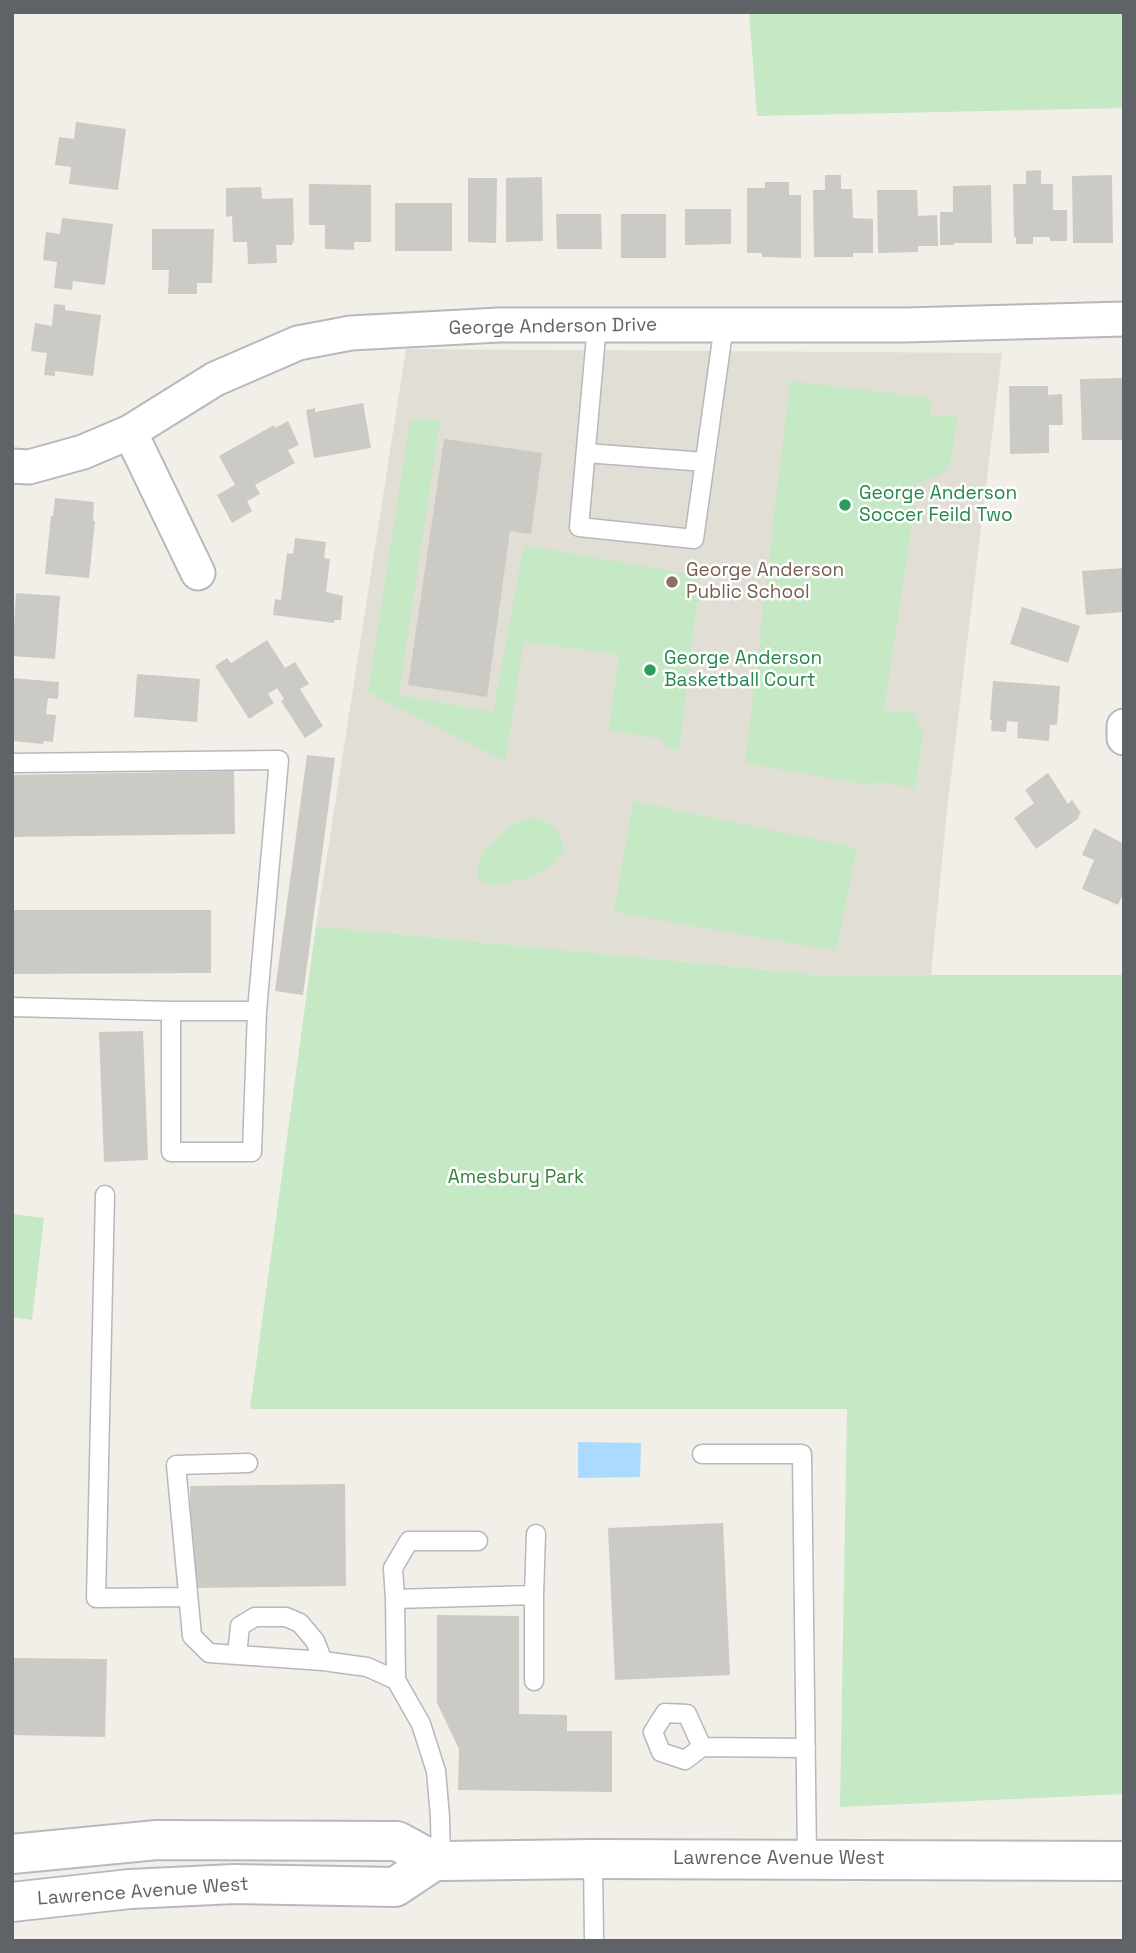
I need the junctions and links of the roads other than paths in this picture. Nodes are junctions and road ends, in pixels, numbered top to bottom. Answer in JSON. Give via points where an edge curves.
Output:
{"nodes":[{"id":1,"x":1124,"y":319,"type":"edge"},
{"id":2,"x":597,"y":325,"type":"junction"},
{"id":3,"x":724,"y":325,"type":"junction"},
{"id":4,"x":130,"y":432,"type":"junction"},
{"id":5,"x":586,"y":453,"type":"junction"},
{"id":6,"x":705,"y":462,"type":"junction"},
{"id":7,"x":12,"y":466,"type":"edge"},
{"id":8,"x":198,"y":573,"type":"dead end"},
{"id":9,"x":1124,"y":726,"type":"edge"},
{"id":10,"x":1124,"y":738,"type":"edge"},
{"id":11,"x":12,"y":763,"type":"edge"},
{"id":12,"x":12,"y":1007,"type":"edge"},
{"id":13,"x":171,"y":1011,"type":"junction"},
{"id":14,"x":257,"y":1011,"type":"junction"},
{"id":15,"x":105,"y":1195,"type":"dead end"},
{"id":16,"x":702,"y":1454,"type":"dead end"},
{"id":17,"x":248,"y":1463,"type":"dead end"},
{"id":18,"x":536,"y":1534,"type":"dead end"},
{"id":19,"x":478,"y":1541,"type":"dead end"},
{"id":20,"x":534,"y":1595,"type":"junction"},
{"id":21,"x":188,"y":1597,"type":"junction"},
{"id":22,"x":396,"y":1599,"type":"junction"},
{"id":23,"x":237,"y":1655,"type":"junction"},
{"id":24,"x":323,"y":1661,"type":"junction"},
{"id":25,"x":396,"y":1679,"type":"junction"},
{"id":26,"x":534,"y":1681,"type":"dead end"},
{"id":27,"x":702,"y":1747,"type":"dead end"},
{"id":28,"x":806,"y":1748,"type":"junction"},
{"id":29,"x":12,"y":1854,"type":"edge"},
{"id":30,"x":593,"y":1859,"type":"junction"},
{"id":31,"x":807,"y":1859,"type":"junction"},
{"id":32,"x":438,"y":1861,"type":"junction"},
{"id":33,"x":1124,"y":1861,"type":"edge"},
{"id":34,"x":12,"y":1902,"type":"edge"},
{"id":35,"x":594,"y":1941,"type":"edge"}],
"edges":[{"from":1,"to":3,"type":"street","name":"George Anderson Drive","via":[[905,326]]},
{"from":2,"to":3,"type":"street","name":"George Anderson Drive"},
{"from":2,"to":4,"type":"street","name":"George Anderson Drive","via":[[364,332],[298,343],[215,379]]},
{"from":2,"to":5,"type":"lane"},
{"from":3,"to":6,"type":"lane"},
{"from":4,"to":7,"type":"street","name":"George Anderson Drive","via":[[83,452],[29,467]]},
{"from":4,"to":8,"type":"street"},
{"from":5,"to":6,"type":"lane"},
{"from":5,"to":6,"type":"lane","via":[[579,527],[694,539]]},
{"from":9,"to":10,"type":"street"},
{"from":11,"to":14,"type":"lane","via":[[279,760]]},
{"from":12,"to":13,"type":"lane"},
{"from":13,"to":14,"type":"lane"},
{"from":13,"to":14,"type":"lane","via":[[171,1152],[252,1152]]},
{"from":15,"to":21,"type":"lane","via":[[96,1598]]},
{"from":16,"to":28,"type":"lane","via":[[802,1454]]},
{"from":17,"to":21,"type":"lane","via":[[176,1465]]},
{"from":18,"to":20,"type":"lane"},
{"from":19,"to":22,"type":"lane","via":[[409,1541],[393,1568]]},
{"from":20,"to":22,"type":"lane"},
{"from":20,"to":26,"type":"lane"},
{"from":21,"to":23,"type":"lane","via":[[192,1636],[209,1653]]},
{"from":22,"to":25,"type":"lane"},
{"from":23,"to":24,"type":"lane"},
{"from":23,"to":24,"type":"lane","via":[[240,1626],[255,1617],[286,1617],[300,1623],[315,1640]]},
{"from":24,"to":25,"type":"lane","via":[[367,1667]]},
{"from":25,"to":32,"type":"lane","via":[[421,1724],[436,1772]]},
{"from":27,"to":28,"type":"lane"},
{"from":28,"to":31,"type":"lane"},
{"from":29,"to":32,"type":"main road","name":"Lawrence Avenue West","via":[[157,1840],[397,1841]]},
{"from":30,"to":31,"type":"main road","name":"Lawrence Avenue West"},
{"from":30,"to":32,"type":"main road","name":"Lawrence Avenue West"},
{"from":30,"to":35,"type":"lane"},
{"from":31,"to":33,"type":"main road","name":"Lawrence Avenue West"},
{"from":32,"to":34,"type":"main road","name":"Lawrence Avenue West","via":[[395,1887],[234,1884]]}]}
